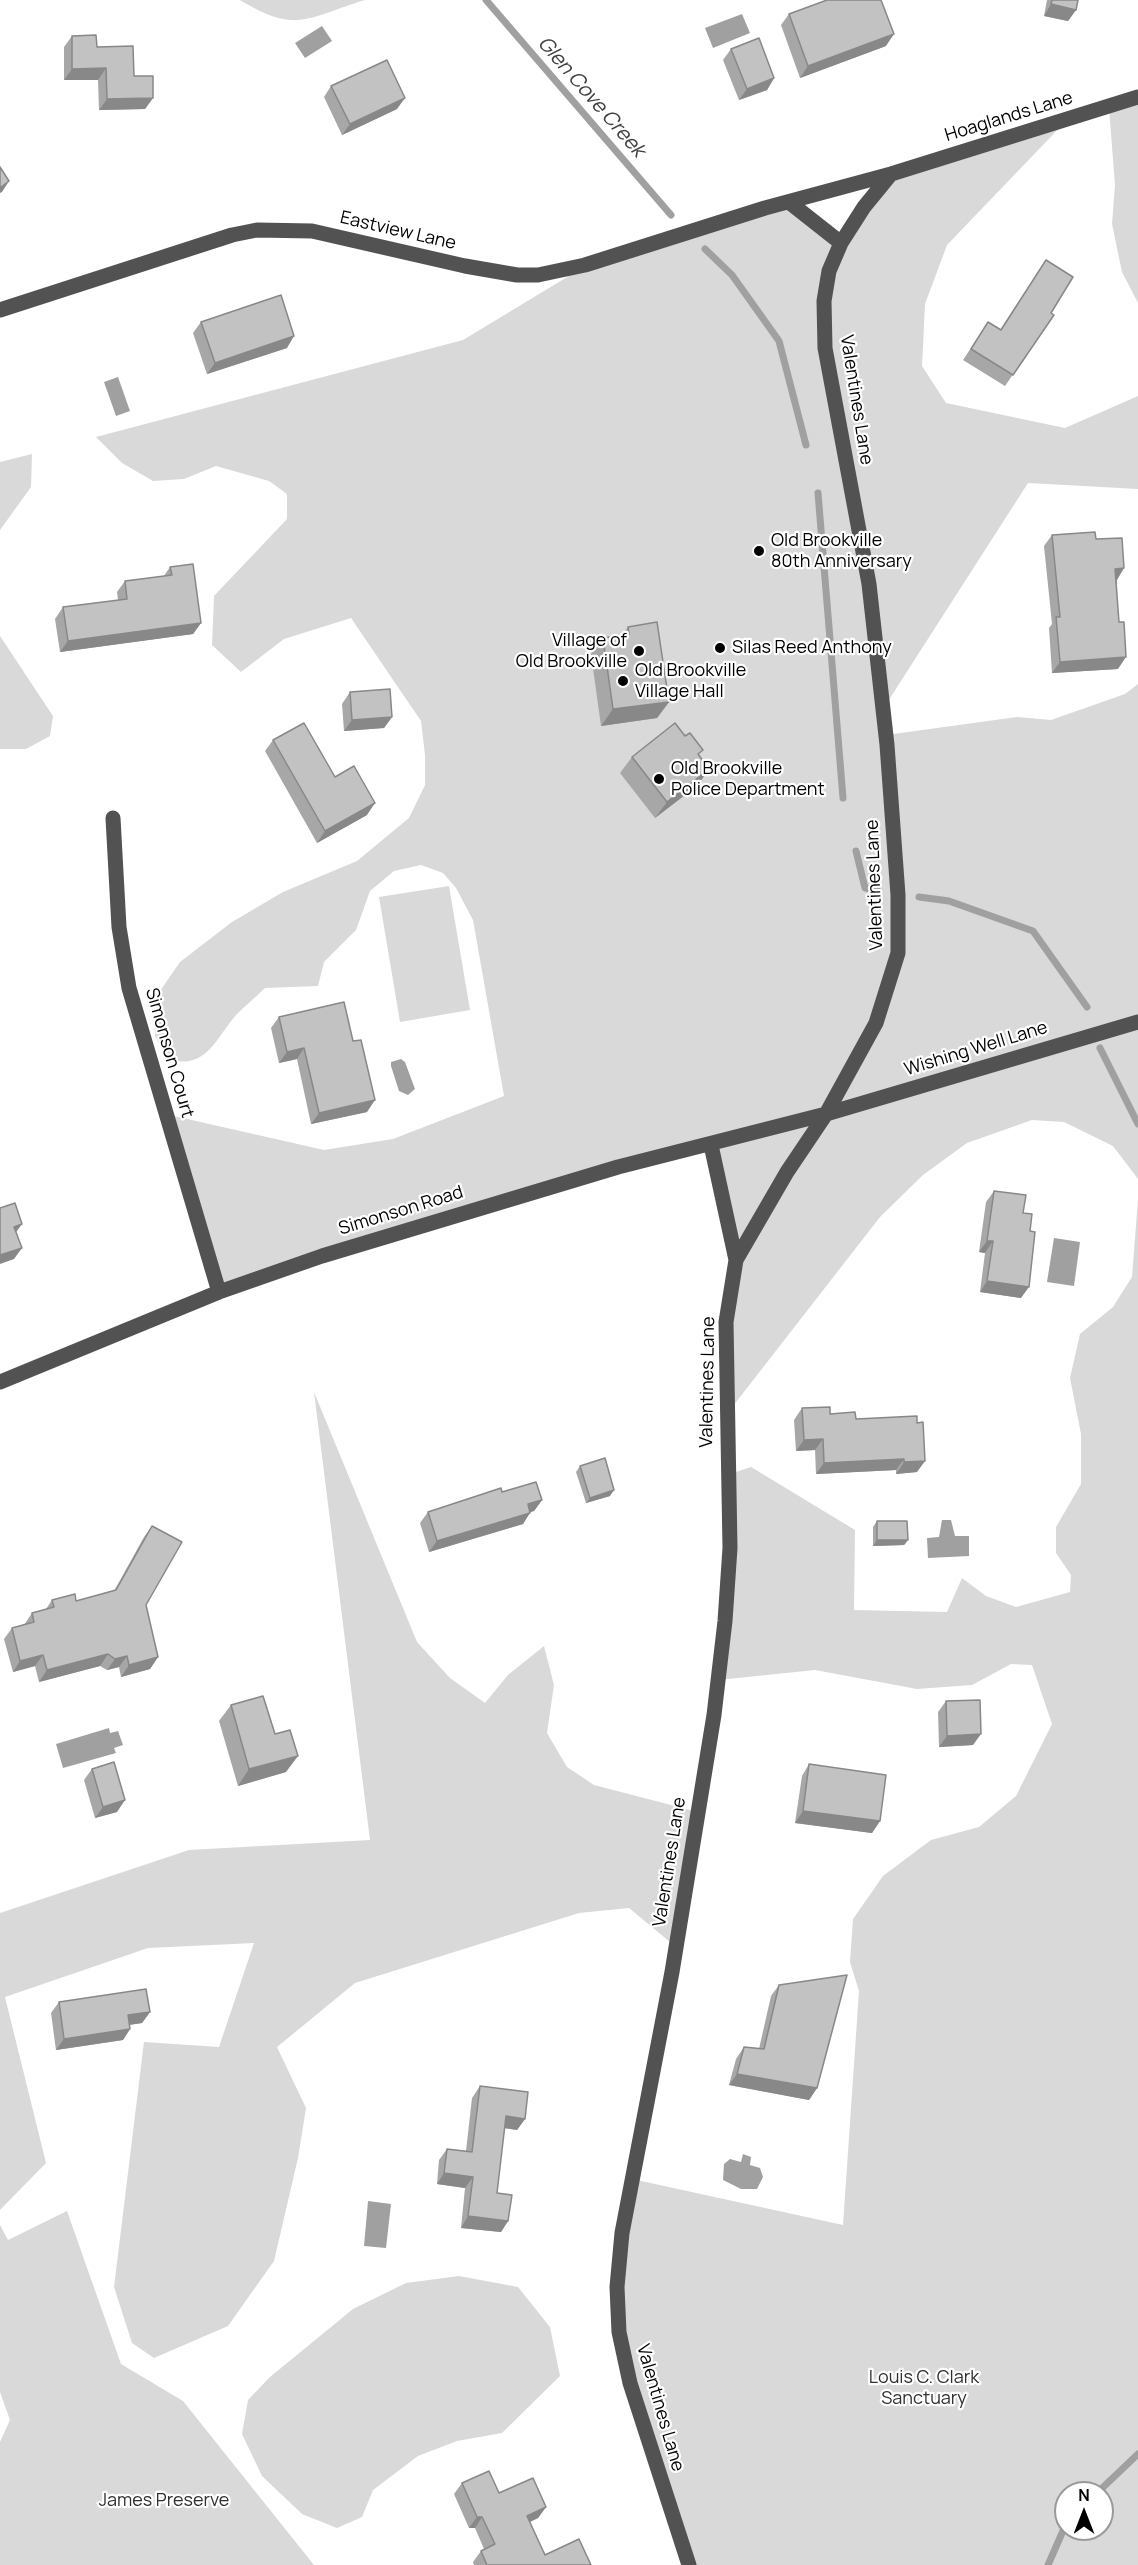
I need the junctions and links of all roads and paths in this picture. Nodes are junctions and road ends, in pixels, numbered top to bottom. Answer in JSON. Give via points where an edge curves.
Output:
{"nodes":[{"id":1,"x":1138,"y":97,"type":"edge"},
{"id":2,"x":891,"y":174,"type":"junction"},
{"id":3,"x":789,"y":202,"type":"junction"},
{"id":4,"x":841,"y":243,"type":"junction"},
{"id":5,"x":0,"y":310,"type":"edge"},
{"id":6,"x":113,"y":819,"type":"dead end"},
{"id":7,"x":1138,"y":1022,"type":"edge"},
{"id":8,"x":826,"y":1114,"type":"junction"},
{"id":9,"x":711,"y":1145,"type":"junction"},
{"id":10,"x":736,"y":1260,"type":"junction"},
{"id":11,"x":219,"y":1292,"type":"junction"},
{"id":12,"x":0,"y":1382,"type":"edge"},
{"id":13,"x":689,"y":2565,"type":"edge"}],
"edges":[{"from":1,"to":2,"type":"street","name":"Hoaglands Lane"},
{"from":2,"to":3,"type":"street","name":"Eastview Lane"},
{"from":2,"to":4,"type":"street","name":"Valentines Lane"},
{"from":3,"to":4,"type":"street"},
{"from":3,"to":5,"type":"street","name":"Eastview Lane","via":[[585,265],[538,275],[465,266],[312,231],[257,230]]},
{"from":4,"to":8,"type":"street","name":"Valentines Lane","via":[[824,301],[825,348],[869,584],[887,745],[898,895],[898,953],[876,1023]]},
{"from":6,"to":11,"type":"street","name":"Simonson Court","via":[[119,927],[129,988]]},
{"from":7,"to":8,"type":"street","name":"Wishing Well Lane"},
{"from":8,"to":9,"type":"street","name":"Simonson Road"},
{"from":8,"to":10,"type":"street","name":"Valentines Lane"},
{"from":9,"to":10,"type":"street"},
{"from":9,"to":11,"type":"street","name":"Simonson Road","via":[[465,1211]]},
{"from":10,"to":13,"type":"street","name":"Valentines Lane","via":[[726,1322],[730,1548],[725,1621],[714,1715],[672,1972],[622,2233],[617,2288],[619,2332],[630,2383]]},
{"from":11,"to":12,"type":"street","name":"Simonson Road"}]}
